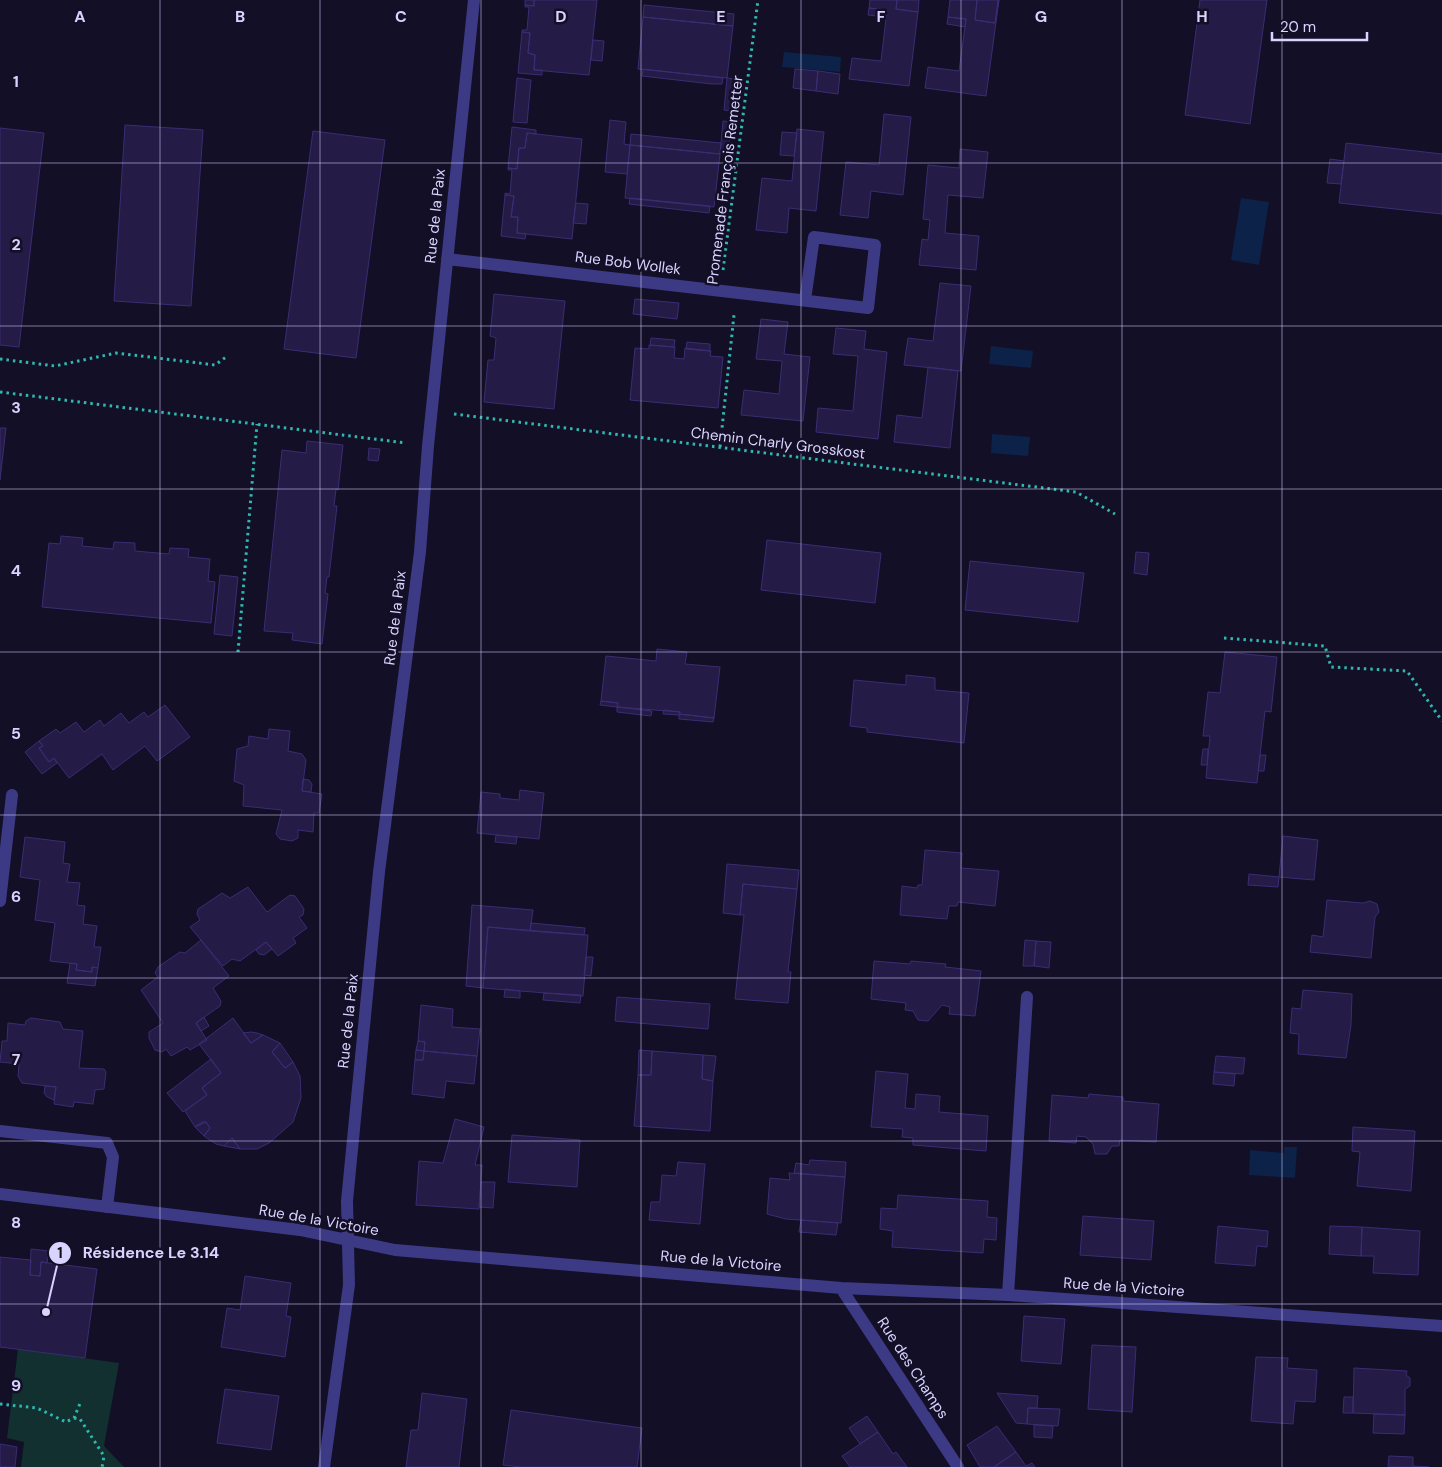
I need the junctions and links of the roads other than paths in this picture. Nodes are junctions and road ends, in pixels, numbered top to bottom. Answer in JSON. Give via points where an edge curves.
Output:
{"nodes":[{"id":1,"x":474,"y":0,"type":"edge"},
{"id":2,"x":447,"y":259,"type":"junction"},
{"id":3,"x":806,"y":300,"type":"junction"},
{"id":4,"x":12,"y":795,"type":"dead end"},
{"id":5,"x":0,"y":901,"type":"edge"},
{"id":6,"x":1027,"y":997,"type":"dead end"},
{"id":7,"x":0,"y":1131,"type":"edge"},
{"id":8,"x":0,"y":1194,"type":"edge"},
{"id":9,"x":108,"y":1207,"type":"junction"},
{"id":10,"x":348,"y":1241,"type":"junction"},
{"id":11,"x":841,"y":1288,"type":"junction"},
{"id":12,"x":1008,"y":1295,"type":"junction"},
{"id":13,"x":1442,"y":1326,"type":"edge"},
{"id":14,"x":324,"y":1467,"type":"edge"},
{"id":15,"x":958,"y":1467,"type":"edge"}],
"edges":[{"from":1,"to":2,"type":"street","name":"Rue de la Paix"},
{"from":2,"to":3,"type":"street","name":"Rue Bob Wollek"},
{"from":2,"to":10,"type":"street","name":"Rue de la Paix","via":[[420,552],[378,882],[347,1201]]},
{"from":3,"to":3,"type":"street","name":"Rue Bob Wollek","via":[[868,308],[876,245],[814,237]]},
{"from":4,"to":5,"type":"street"},
{"from":6,"to":12,"type":"street"},
{"from":7,"to":9,"type":"street","via":[[107,1143],[114,1156]]},
{"from":8,"to":9,"type":"street","name":"Rue de la Victoire"},
{"from":9,"to":10,"type":"street","name":"Rue de la Victoire","via":[[300,1230]]},
{"from":10,"to":11,"type":"street","name":"Rue de la Victoire","via":[[395,1250]]},
{"from":10,"to":14,"type":"street","name":"Rue de la Paix","via":[[349,1285]]},
{"from":11,"to":12,"type":"street","name":"Rue de la Victoire"},
{"from":11,"to":15,"type":"street","name":"Rue des Champs"},
{"from":12,"to":13,"type":"street","name":"Rue de la Victoire"}]}
